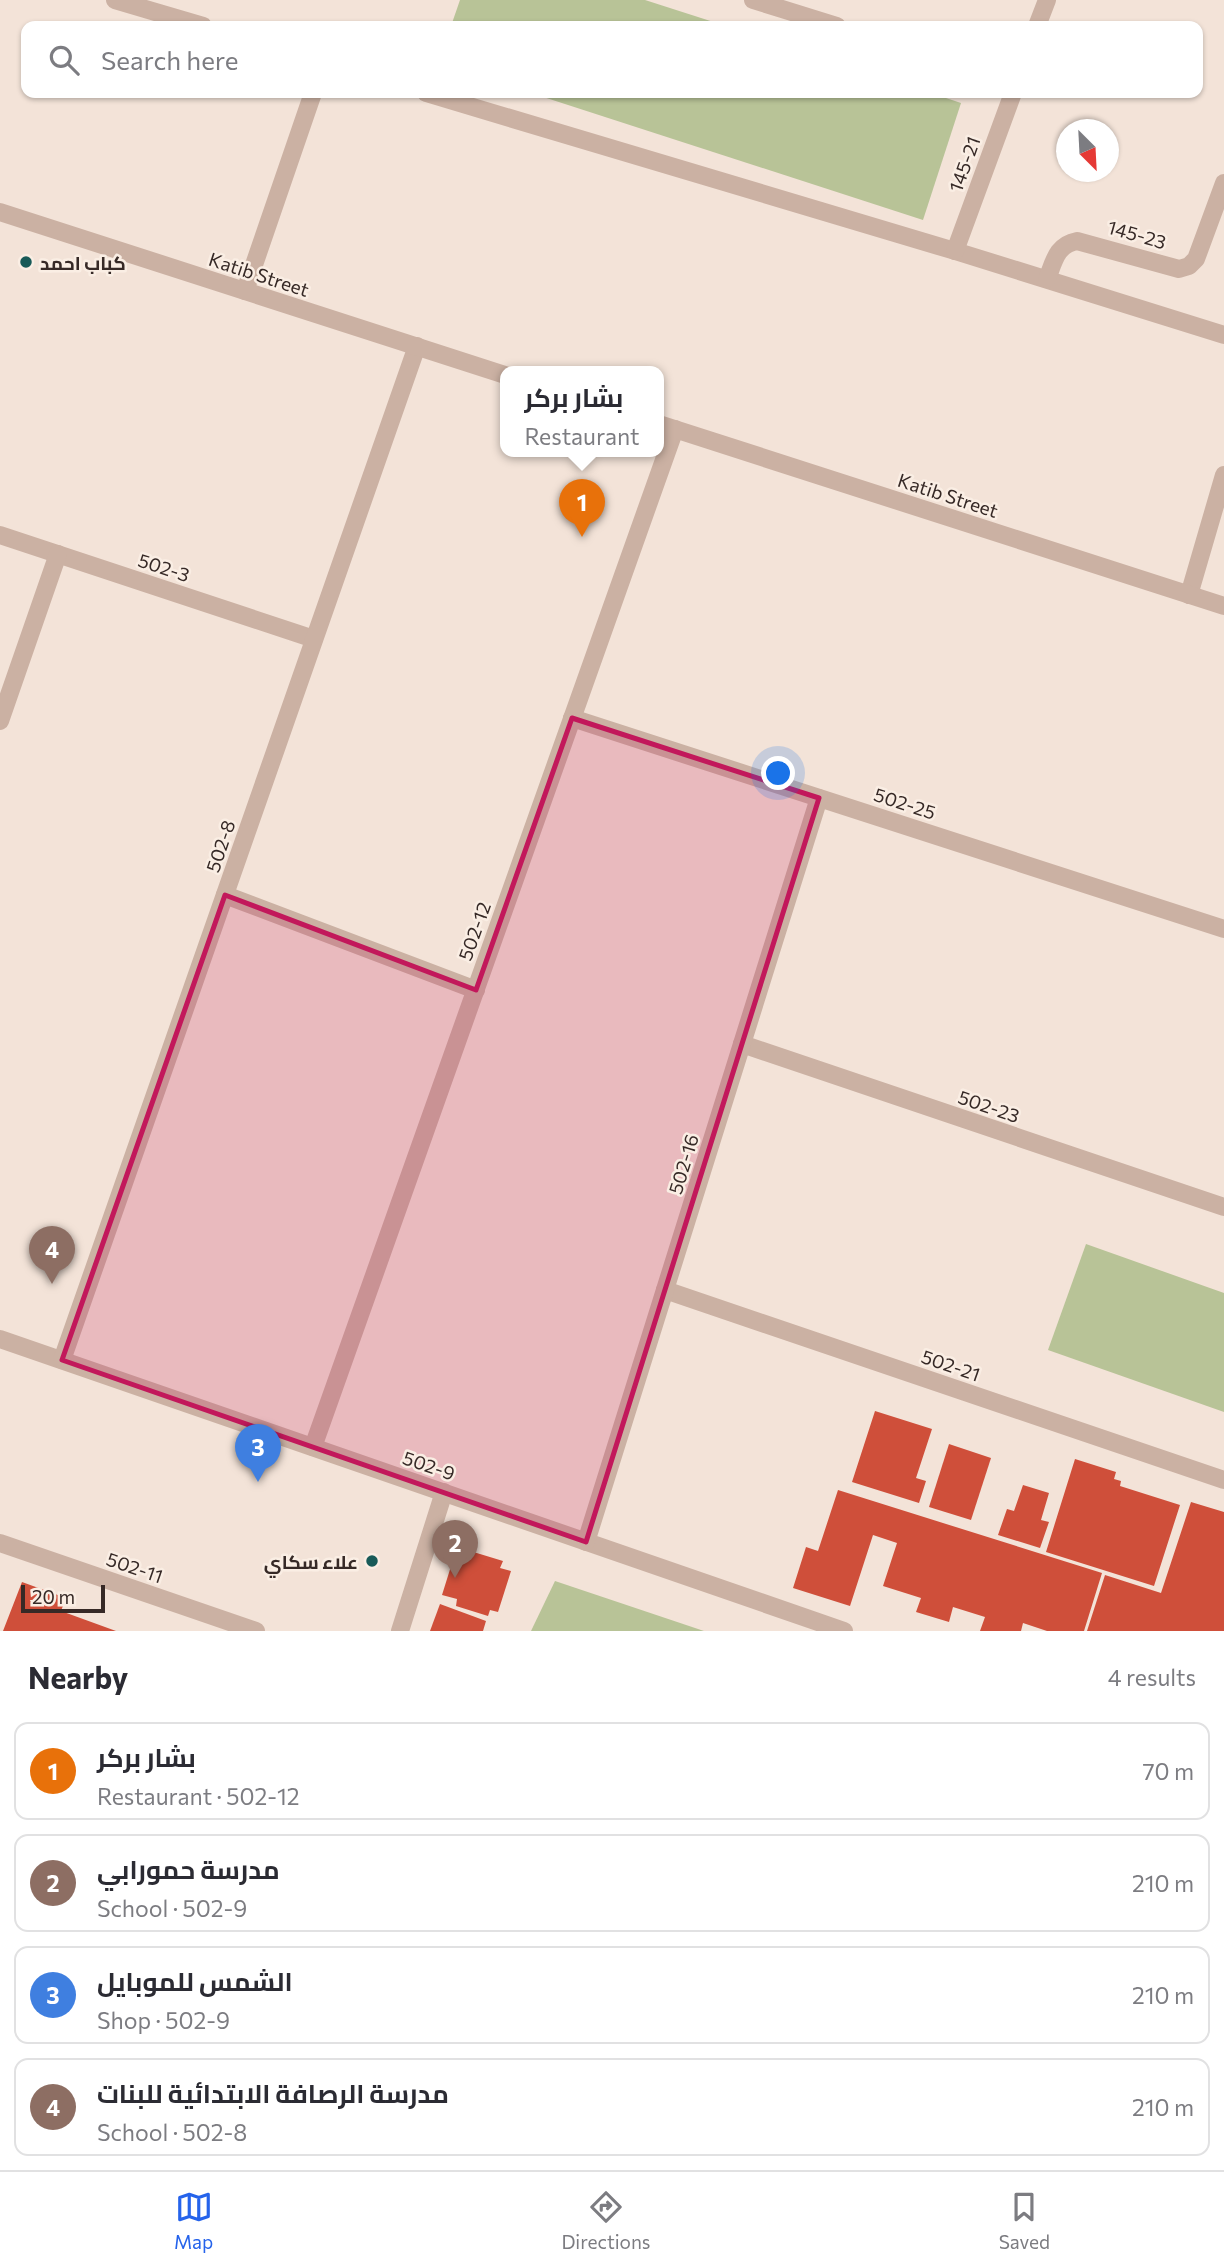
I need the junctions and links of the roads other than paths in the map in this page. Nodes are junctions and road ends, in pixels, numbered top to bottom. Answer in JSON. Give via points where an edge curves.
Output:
{"nodes":[{"id":1,"x":115,"y":0,"type":"edge"},
{"id":2,"x":753,"y":0,"type":"edge"},
{"id":3,"x":1047,"y":0,"type":"edge"},
{"id":4,"x":186,"y":21,"type":"edge"},
{"id":5,"x":821,"y":21,"type":"edge"},
{"id":6,"x":1039,"y":21,"type":"edge"},
{"id":7,"x":311,"y":98,"type":"edge"},
{"id":8,"x":443,"y":98,"type":"edge"},
{"id":9,"x":1011,"y":98,"type":"edge"},
{"id":10,"x":1224,"y":183,"type":"edge"},
{"id":11,"x":0,"y":212,"type":"edge"},
{"id":12,"x":955,"y":251,"type":"junction"},
{"id":13,"x":1047,"y":279,"type":"junction"},
{"id":14,"x":245,"y":291,"type":"junction"},
{"id":15,"x":1224,"y":335,"type":"edge"},
{"id":16,"x":417,"y":346,"type":"junction"},
{"id":17,"x":500,"y":372,"type":"edge"},
{"id":18,"x":667,"y":427,"type":"edge"},
{"id":19,"x":657,"y":457,"type":"edge"},
{"id":20,"x":1224,"y":475,"type":"edge"},
{"id":21,"x":0,"y":535,"type":"edge"},
{"id":22,"x":58,"y":554,"type":"junction"},
{"id":23,"x":1189,"y":595,"type":"junction"},
{"id":24,"x":1224,"y":606,"type":"edge"},
{"id":25,"x":314,"y":639,"type":"junction"},
{"id":26,"x":572,"y":718,"type":"junction"},
{"id":27,"x":0,"y":721,"type":"edge"},
{"id":28,"x":819,"y":798,"type":"junction"},
{"id":29,"x":225,"y":895,"type":"junction"},
{"id":30,"x":1224,"y":929,"type":"edge"},
{"id":31,"x":476,"y":990,"type":"junction"},
{"id":32,"x":742,"y":1044,"type":"junction"},
{"id":33,"x":1224,"y":1207,"type":"edge"},
{"id":34,"x":665,"y":1290,"type":"junction"},
{"id":35,"x":0,"y":1339,"type":"edge"},
{"id":36,"x":62,"y":1360,"type":"junction"},
{"id":37,"x":313,"y":1447,"type":"junction"},
{"id":38,"x":1224,"y":1480,"type":"edge"},
{"id":39,"x":444,"y":1492,"type":"junction"},
{"id":40,"x":586,"y":1542,"type":"junction"},
{"id":41,"x":1,"y":1547,"type":"edge"},
{"id":42,"x":255,"y":1631,"type":"edge"},
{"id":43,"x":400,"y":1631,"type":"edge"},
{"id":44,"x":844,"y":1631,"type":"edge"}],
"edges":[{"from":1,"to":4,"type":"street"},
{"from":2,"to":5,"type":"street"},
{"from":3,"to":6,"type":"street"},
{"from":7,"to":14,"type":"street"},
{"from":8,"to":12,"type":"street"},
{"from":9,"to":12,"type":"street","name":"145-21"},
{"from":10,"to":13,"type":"street","name":"145-23","via":[[1196,259],[1189,266],[1179,269],[1077,241],[1058,250]]},
{"from":11,"to":14,"type":"street","name":"Katib Street"},
{"from":12,"to":13,"type":"street"},
{"from":13,"to":15,"type":"street"},
{"from":14,"to":16,"type":"street","name":"Katib Street"},
{"from":16,"to":17,"type":"street","name":"Katib Street"},
{"from":16,"to":25,"type":"street","name":"502-8"},
{"from":18,"to":23,"type":"street","name":"Katib Street"},
{"from":19,"to":26,"type":"street","name":"502-12"},
{"from":20,"to":23,"type":"street"},
{"from":21,"to":22,"type":"street","name":"502-3"},
{"from":22,"to":25,"type":"street","name":"502-3"},
{"from":22,"to":27,"type":"street"},
{"from":23,"to":24,"type":"street","name":"Katib Street"},
{"from":25,"to":29,"type":"street","name":"502-8"},
{"from":26,"to":28,"type":"street","name":"502-25"},
{"from":26,"to":31,"type":"street","name":"502-12"},
{"from":28,"to":30,"type":"street","name":"502-25"},
{"from":28,"to":32,"type":"street","name":"502-16"},
{"from":29,"to":31,"type":"street"},
{"from":29,"to":36,"type":"street","name":"502-8"},
{"from":31,"to":37,"type":"street","name":"502-12"},
{"from":32,"to":33,"type":"street","name":"502-23"},
{"from":32,"to":34,"type":"street","name":"502-16"},
{"from":34,"to":38,"type":"street","name":"502-21"},
{"from":34,"to":40,"type":"street","name":"502-16"},
{"from":35,"to":36,"type":"street","name":"502-9"},
{"from":36,"to":37,"type":"street","name":"502-9"},
{"from":37,"to":39,"type":"street","name":"502-9"},
{"from":39,"to":40,"type":"street","name":"502-9"},
{"from":39,"to":43,"type":"street"},
{"from":40,"to":44,"type":"street","name":"502-9"},
{"from":41,"to":42,"type":"street","name":"502-11"}]}
